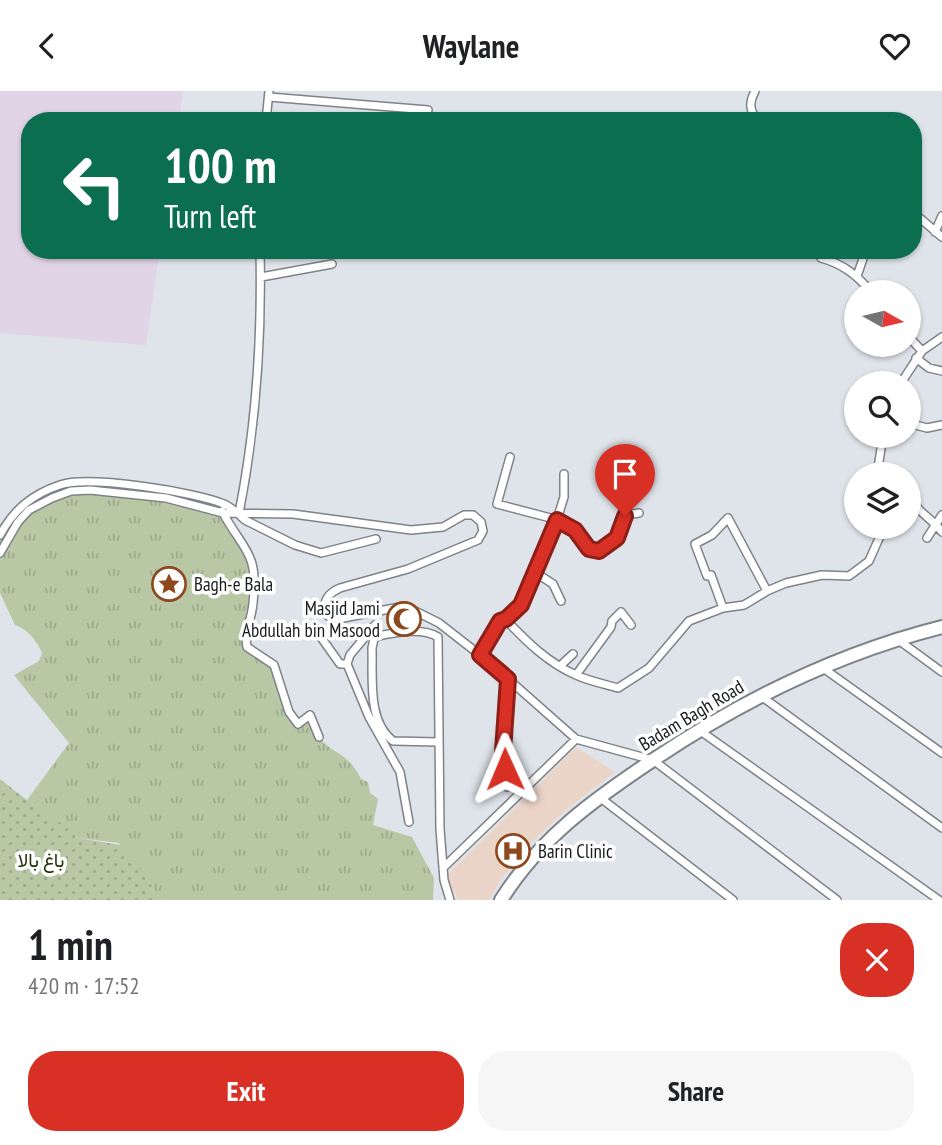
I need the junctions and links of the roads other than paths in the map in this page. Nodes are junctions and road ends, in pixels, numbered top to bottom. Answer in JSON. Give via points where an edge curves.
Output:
{"nodes":[{"id":1,"x":755,"y":91,"type":"edge"},
{"id":2,"x":269,"y":94,"type":"edge"},
{"id":3,"x":428,"y":110,"type":"dead end"},
{"id":4,"x":268,"y":112,"type":"edge"},
{"id":5,"x":751,"y":112,"type":"edge"},
{"id":6,"x":942,"y":216,"type":"edge"},
{"id":7,"x":922,"y":220,"type":"edge"},
{"id":8,"x":939,"y":235,"type":"edge"},
{"id":9,"x":260,"y":259,"type":"edge"},
{"id":10,"x":824,"y":259,"type":"edge"},
{"id":11,"x":863,"y":259,"type":"edge"},
{"id":12,"x":332,"y":264,"type":"dead end"},
{"id":13,"x":857,"y":276,"type":"junction"},
{"id":14,"x":261,"y":277,"type":"junction"},
{"id":15,"x":860,"y":280,"type":"edge"},
{"id":16,"x":942,"y":337,"type":"edge"},
{"id":17,"x":922,"y":351,"type":"joint"},
{"id":18,"x":916,"y":358,"type":"junction"},
{"id":19,"x":908,"y":371,"type":"edge"},
{"id":20,"x":942,"y":371,"type":"edge"},
{"id":21,"x":942,"y":425,"type":"edge"},
{"id":22,"x":921,"y":426,"type":"edge"},
{"id":23,"x":510,"y":457,"type":"dead end"},
{"id":24,"x":564,"y":474,"type":"dead end"},
{"id":25,"x":220,"y":502,"type":"junction"},
{"id":26,"x":223,"y":513,"type":"junction"},
{"id":27,"x":239,"y":513,"type":"junction"},
{"id":28,"x":639,"y":513,"type":"dead end"},
{"id":29,"x":921,"y":513,"type":"edge"},
{"id":30,"x":942,"y":515,"type":"edge"},
{"id":31,"x":557,"y":520,"type":"junction"},
{"id":32,"x":935,"y":523,"type":"junction"},
{"id":33,"x":942,"y":532,"type":"edge"},
{"id":34,"x":0,"y":534,"type":"edge"},
{"id":35,"x":927,"y":538,"type":"dead end"},
{"id":36,"x":376,"y":539,"type":"dead end"},
{"id":37,"x":879,"y":539,"type":"edge"},
{"id":38,"x":0,"y":554,"type":"edge"},
{"id":39,"x":536,"y":573,"type":"junction"},
{"id":40,"x":767,"y":591,"type":"junction"},
{"id":41,"x":561,"y":601,"type":"dead end"},
{"id":42,"x":723,"y":608,"type":"junction"},
{"id":43,"x":506,"y":619,"type":"junction"},
{"id":44,"x":375,"y":625,"type":"dead end"},
{"id":45,"x":631,"y":625,"type":"dead end"},
{"id":46,"x":942,"y":627,"type":"edge"},
{"id":47,"x":318,"y":633,"type":"dead end"},
{"id":48,"x":897,"y":639,"type":"junction"},
{"id":49,"x":573,"y":654,"type":"dead end"},
{"id":50,"x":480,"y":655,"type":"junction"},
{"id":51,"x":347,"y":664,"type":"junction"},
{"id":52,"x":560,"y":666,"type":"junction"},
{"id":53,"x":823,"y":668,"type":"junction"},
{"id":54,"x":942,"y":672,"type":"edge"},
{"id":55,"x":576,"y":675,"type":"junction"},
{"id":56,"x":508,"y":679,"type":"junction"},
{"id":57,"x":760,"y":696,"type":"junction"},
{"id":58,"x":698,"y":730,"type":"junction"},
{"id":59,"x":319,"y":737,"type":"dead end"},
{"id":60,"x":576,"y":739,"type":"junction"},
{"id":61,"x":438,"y":742,"type":"junction"},
{"id":62,"x":942,"y":753,"type":"edge"},
{"id":63,"x":653,"y":760,"type":"junction"},
{"id":64,"x":507,"y":787,"type":"dead end"},
{"id":65,"x":598,"y":796,"type":"junction"},
{"id":66,"x":409,"y":822,"type":"dead end"},
{"id":67,"x":942,"y":828,"type":"edge"},
{"id":68,"x":443,"y":868,"type":"junction"},
{"id":69,"x":450,"y":900,"type":"edge"},
{"id":70,"x":501,"y":900,"type":"edge"},
{"id":71,"x":733,"y":900,"type":"edge"},
{"id":72,"x":837,"y":900,"type":"edge"},
{"id":73,"x":939,"y":900,"type":"edge"}],
"edges":[{"from":1,"to":5,"type":"street"},
{"from":2,"to":3,"type":"street"},
{"from":2,"to":4,"type":"street"},
{"from":6,"to":8,"type":"street"},
{"from":7,"to":8,"type":"street"},
{"from":9,"to":14,"type":"street"},
{"from":10,"to":13,"type":"street"},
{"from":11,"to":13,"type":"street"},
{"from":12,"to":14,"type":"street"},
{"from":13,"to":15,"type":"street"},
{"from":14,"to":27,"type":"street","via":[[251,451]]},
{"from":16,"to":17,"type":"street"},
{"from":17,"to":18,"type":"street"},
{"from":18,"to":19,"type":"street"},
{"from":18,"to":20,"type":"street"},
{"from":21,"to":22,"type":"street"},
{"from":23,"to":31,"type":"street","via":[[497,504]]},
{"from":24,"to":31,"type":"street"},
{"from":25,"to":26,"type":"street"},
{"from":25,"to":27,"type":"street"},
{"from":25,"to":34,"type":"street","via":[[167,489],[85,481],[63,484],[24,502]]},
{"from":26,"to":27,"type":"street"},
{"from":26,"to":38,"type":"street","via":[[166,498],[71,491],[29,510]]},
{"from":26,"to":59,"type":"street","via":[[253,560],[254,598],[247,647],[274,665],[289,712],[298,724],[310,715]]},
{"from":27,"to":36,"type":"street","via":[[295,545],[321,553]]},
{"from":27,"to":50,"type":"street","via":[[323,517],[411,530],[443,527],[473,515],[481,522],[478,540],[408,569],[340,587],[330,592],[324,610],[338,619],[397,606],[412,608]]},
{"from":28,"to":31,"type":"street","via":[[626,515],[617,538],[599,551],[589,549],[575,530]]},
{"from":29,"to":32,"type":"street"},
{"from":30,"to":32,"type":"street"},
{"from":31,"to":39,"type":"street"},
{"from":32,"to":33,"type":"street"},
{"from":32,"to":35,"type":"street"},
{"from":37,"to":40,"type":"street","via":[[869,561],[849,576],[822,575]]},
{"from":39,"to":41,"type":"street","via":[[552,584]]},
{"from":39,"to":43,"type":"street","via":[[521,605]]},
{"from":40,"to":42,"type":"street","via":[[744,605]]},
{"from":40,"to":42,"type":"street","via":[[728,518],[695,544]]},
{"from":42,"to":55,"type":"street","via":[[689,621],[649,669],[618,688]]},
{"from":43,"to":50,"type":"street","via":[[500,621]]},
{"from":43,"to":52,"type":"street","via":[[531,646]]},
{"from":44,"to":51,"type":"street"},
{"from":45,"to":55,"type":"street","via":[[620,613],[613,619]]},
{"from":46,"to":48,"type":"main road","name":"Badam Bagh Road"},
{"from":47,"to":51,"type":"street","via":[[340,664]]},
{"from":48,"to":53,"type":"main road","name":"Badam Bagh Road"},
{"from":48,"to":54,"type":"street"},
{"from":49,"to":52,"type":"street"},
{"from":50,"to":56,"type":"street"},
{"from":51,"to":66,"type":"street","via":[[369,717],[400,772]]},
{"from":52,"to":55,"type":"street"},
{"from":53,"to":57,"type":"main road","name":"Badam Bagh Road"},
{"from":53,"to":62,"type":"street"},
{"from":56,"to":60,"type":"street"},
{"from":56,"to":64,"type":"street","via":[[503,751]]},
{"from":57,"to":58,"type":"main road","name":"Badam Bagh Road"},
{"from":57,"to":67,"type":"street"},
{"from":58,"to":63,"type":"main road","name":"Badam Bagh Road"},
{"from":58,"to":73,"type":"street"},
{"from":60,"to":63,"type":"street"},
{"from":60,"to":68,"type":"street"},
{"from":61,"to":61,"type":"street","via":[[393,741],[380,725],[374,707],[372,648],[378,636],[414,631],[438,637]]},
{"from":61,"to":68,"type":"street"},
{"from":63,"to":65,"type":"main road","name":"Badam Bagh Road"},
{"from":63,"to":72,"type":"street"},
{"from":65,"to":70,"type":"main road","name":"Badam Bagh Road","via":[[548,839]]},
{"from":65,"to":71,"type":"street"},
{"from":68,"to":69,"type":"street"}]}
